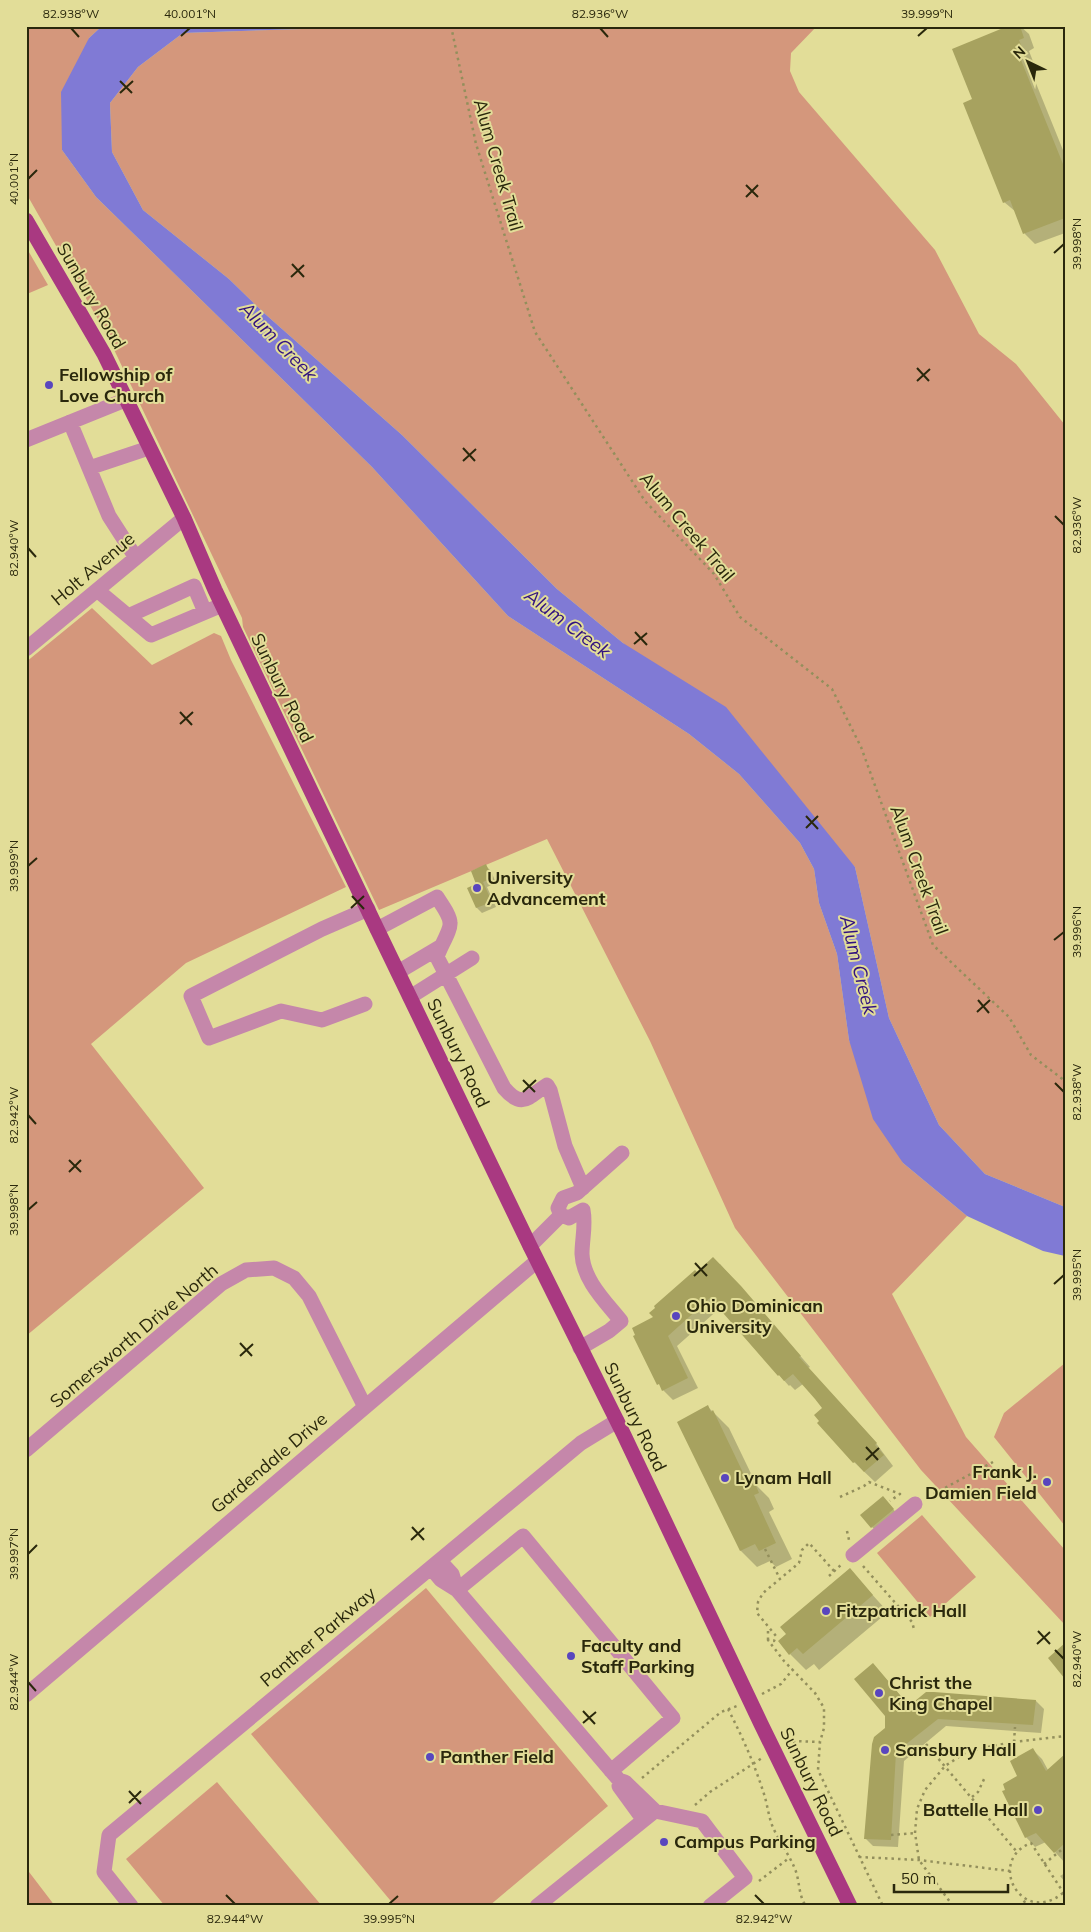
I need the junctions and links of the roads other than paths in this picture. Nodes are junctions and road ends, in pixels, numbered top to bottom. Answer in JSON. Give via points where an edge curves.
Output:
{"nodes":[{"id":1,"x":26,"y":220,"type":"edge"},
{"id":2,"x":125,"y":400,"type":"junction"},
{"id":3,"x":70,"y":422,"type":"junction"},
{"id":4,"x":26,"y":440,"type":"edge"},
{"id":5,"x":149,"y":448,"type":"junction"},
{"id":6,"x":89,"y":468,"type":"junction"},
{"id":7,"x":184,"y":518,"type":"junction"},
{"id":8,"x":136,"y":558,"type":"junction"},
{"id":9,"x":98,"y":590,"type":"junction"},
{"id":10,"x":222,"y":605,"type":"junction"},
{"id":11,"x":206,"y":612,"type":"junction"},
{"id":12,"x":128,"y":616,"type":"junction"},
{"id":13,"x":26,"y":649,"type":"edge"},
{"id":14,"x":368,"y":910,"type":"junction"},
{"id":15,"x":378,"y":929,"type":"junction"},
{"id":16,"x":440,"y":947,"type":"junction"},
{"id":17,"x":472,"y":958,"type":"dead end"},
{"id":18,"x":398,"y":972,"type":"junction"},
{"id":19,"x":446,"y":975,"type":"junction"},
{"id":20,"x":410,"y":997,"type":"junction"},
{"id":21,"x":365,"y":1004,"type":"dead end"},
{"id":22,"x":622,"y":1153,"type":"dead end"},
{"id":23,"x":580,"y":1191,"type":"junction"},
{"id":24,"x":583,"y":1210,"type":"junction"},
{"id":25,"x":561,"y":1215,"type":"junction"},
{"id":26,"x":530,"y":1246,"type":"junction"},
{"id":27,"x":537,"y":1261,"type":"junction"},
{"id":28,"x":580,"y":1348,"type":"junction"},
{"id":29,"x":365,"y":1407,"type":"junction"},
{"id":30,"x":617,"y":1421,"type":"junction"},
{"id":31,"x":26,"y":1450,"type":"edge"},
{"id":32,"x":915,"y":1504,"type":"road end"},
{"id":33,"x":853,"y":1555,"type":"road end"},
{"id":34,"x":435,"y":1564,"type":"junction"},
{"id":35,"x":457,"y":1590,"type":"junction"},
{"id":36,"x":26,"y":1695,"type":"edge"},
{"id":37,"x":615,"y":1776,"type":"junction"},
{"id":38,"x":649,"y":1815,"type":"junction"},
{"id":39,"x":131,"y":1906,"type":"edge"},
{"id":40,"x":537,"y":1906,"type":"edge"},
{"id":41,"x":710,"y":1906,"type":"edge"},
{"id":42,"x":850,"y":1906,"type":"edge"}],
"edges":[{"from":1,"to":2,"type":"main road","name":"Sunbury Road","via":[[104,354]]},
{"from":2,"to":3,"type":"street"},
{"from":2,"to":5,"type":"main road","name":"Sunbury Road"},
{"from":3,"to":4,"type":"street"},
{"from":3,"to":6,"type":"street"},
{"from":5,"to":6,"type":"street"},
{"from":5,"to":7,"type":"main road","name":"Sunbury Road"},
{"from":6,"to":8,"type":"street","via":[[109,516]]},
{"from":7,"to":8,"type":"street","name":"Holt Avenue"},
{"from":7,"to":10,"type":"main road","name":"Sunbury Road"},
{"from":8,"to":9,"type":"street","name":"Holt Avenue"},
{"from":9,"to":12,"type":"street"},
{"from":9,"to":13,"type":"street","name":"Holt Avenue"},
{"from":10,"to":11,"type":"street"},
{"from":10,"to":14,"type":"main road","name":"Sunbury Road"},
{"from":11,"to":12,"type":"street","via":[[151,636]]},
{"from":11,"to":12,"type":"street","via":[[194,586]]},
{"from":14,"to":15,"type":"main road","name":"Sunbury Road"},
{"from":14,"to":21,"type":"street","via":[[322,928],[191,996],[209,1038],[281,1011],[322,1020]]},
{"from":15,"to":16,"type":"street","via":[[437,897],[450,922]]},
{"from":15,"to":18,"type":"main road","name":"Sunbury Road"},
{"from":16,"to":18,"type":"street"},
{"from":16,"to":19,"type":"street","via":[[437,957]]},
{"from":17,"to":19,"type":"street"},
{"from":18,"to":20,"type":"main road","name":"Sunbury Road"},
{"from":19,"to":20,"type":"street"},
{"from":19,"to":23,"type":"street","via":[[504,1088],[513,1099],[525,1099],[547,1085]]},
{"from":20,"to":26,"type":"main road","name":"Sunbury Road"},
{"from":22,"to":23,"type":"street"},
{"from":23,"to":24,"type":"street"},
{"from":23,"to":25,"type":"street","via":[[564,1198],[558,1208]]},
{"from":24,"to":25,"type":"street","via":[[569,1218]]},
{"from":24,"to":28,"type":"street","via":[[583,1266],[620,1321]]},
{"from":25,"to":26,"type":"street"},
{"from":26,"to":27,"type":"main road","name":"Sunbury Road"},
{"from":27,"to":28,"type":"main road","name":"Sunbury Road"},
{"from":27,"to":29,"type":"street","name":"Gardendale Drive"},
{"from":28,"to":30,"type":"main road","name":"Sunbury Road"},
{"from":29,"to":31,"type":"street","name":"Somersworth Drive North","via":[[309,1296],[294,1278],[274,1268],[246,1270],[221,1284]]},
{"from":29,"to":36,"type":"street","name":"Gardendale Drive"},
{"from":30,"to":34,"type":"street","name":"Panther Parkway","via":[[581,1443]]},
{"from":30,"to":42,"type":"main road","name":"Sunbury Road"},
{"from":32,"to":33,"type":"street"},
{"from":34,"to":35,"type":"street","via":[[452,1574]]},
{"from":34,"to":39,"type":"street","name":"Panther Parkway","via":[[109,1835],[104,1872]]},
{"from":35,"to":37,"type":"street"},
{"from":35,"to":37,"type":"street","via":[[523,1536],[673,1718]]},
{"from":37,"to":38,"type":"street","via":[[620,1787]]},
{"from":38,"to":40,"type":"street"},
{"from":38,"to":41,"type":"street","via":[[702,1821],[745,1878]]}]}
